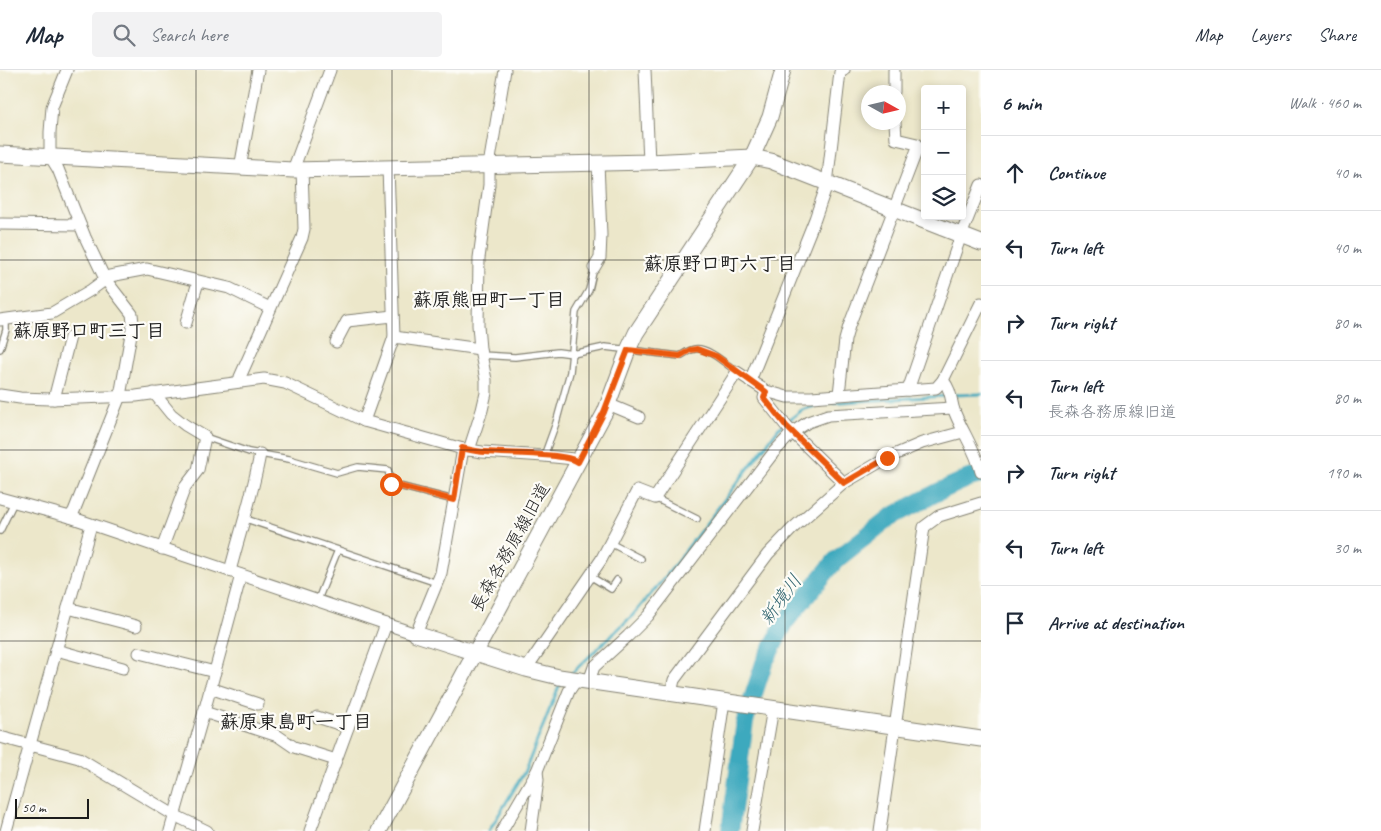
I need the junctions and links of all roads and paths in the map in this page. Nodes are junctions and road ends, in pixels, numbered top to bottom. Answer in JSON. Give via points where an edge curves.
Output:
{"nodes":[{"id":1,"x":67,"y":70,"type":"edge"},
{"id":2,"x":258,"y":70,"type":"edge"},
{"id":3,"x":330,"y":70,"type":"edge"},
{"id":4,"x":505,"y":70,"type":"edge"},
{"id":5,"x":645,"y":70,"type":"edge"},
{"id":6,"x":783,"y":70,"type":"edge"},
{"id":7,"x":844,"y":70,"type":"edge"},
{"id":8,"x":894,"y":70,"type":"edge"},
{"id":9,"x":894,"y":85,"type":"edge"},
{"id":10,"x":895,"y":130,"type":"edge"},
{"id":11,"x":0,"y":154,"type":"edge"},
{"id":12,"x":50,"y":156,"type":"junction"},
{"id":13,"x":752,"y":157,"type":"junction"},
{"id":14,"x":648,"y":162,"type":"junction"},
{"id":15,"x":598,"y":163,"type":"junction"},
{"id":16,"x":489,"y":165,"type":"junction"},
{"id":17,"x":240,"y":168,"type":"junction"},
{"id":18,"x":388,"y":168,"type":"junction"},
{"id":19,"x":297,"y":170,"type":"junction"},
{"id":20,"x":827,"y":184,"type":"junction"},
{"id":21,"x":981,"y":185,"type":"edge"},
{"id":22,"x":894,"y":209,"type":"junction"},
{"id":23,"x":0,"y":224,"type":"edge"},
{"id":24,"x":80,"y":226,"type":"junction"},
{"id":25,"x":960,"y":236,"type":"junction"},
{"id":26,"x":981,"y":243,"type":"edge"},
{"id":27,"x":594,"y":268,"type":"joint"},
{"id":28,"x":105,"y":279,"type":"junction"},
{"id":29,"x":198,"y":282,"type":"junction"},
{"id":30,"x":981,"y":303,"type":"edge"},
{"id":31,"x":270,"y":308,"type":"junction"},
{"id":32,"x":393,"y":316,"type":"junction"},
{"id":33,"x":3,"y":320,"type":"edge"},
{"id":34,"x":186,"y":323,"type":"dead end"},
{"id":35,"x":70,"y":336,"type":"dead end"},
{"id":36,"x":394,"y":336,"type":"junction"},
{"id":37,"x":336,"y":342,"type":"dead end"},
{"id":38,"x":0,"y":349,"type":"edge"},
{"id":39,"x":628,"y":350,"type":"junction"},
{"id":40,"x":481,"y":352,"type":"junction"},
{"id":41,"x":572,"y":354,"type":"junction"},
{"id":42,"x":736,"y":372,"type":"junction"},
{"id":43,"x":240,"y":381,"type":"junction"},
{"id":44,"x":750,"y":381,"type":"junction"},
{"id":45,"x":947,"y":385,"type":"junction"},
{"id":46,"x":908,"y":390,"type":"junction"},
{"id":47,"x":154,"y":392,"type":"junction"},
{"id":48,"x":766,"y":392,"type":"junction"},
{"id":49,"x":839,"y":394,"type":"junction"},
{"id":50,"x":0,"y":395,"type":"edge"},
{"id":51,"x":120,"y":396,"type":"junction"},
{"id":52,"x":54,"y":399,"type":"junction"},
{"id":53,"x":608,"y":404,"type":"junction"},
{"id":54,"x":953,"y":406,"type":"junction"},
{"id":55,"x":639,"y":417,"type":"dead end"},
{"id":56,"x":364,"y":420,"type":"junction"},
{"id":57,"x":787,"y":426,"type":"junction"},
{"id":58,"x":963,"y":432,"type":"junction"},
{"id":59,"x":204,"y":437,"type":"junction"},
{"id":60,"x":466,"y":449,"type":"junction"},
{"id":61,"x":260,"y":454,"type":"junction"},
{"id":62,"x":544,"y":456,"type":"junction"},
{"id":63,"x":578,"y":462,"type":"junction"},
{"id":64,"x":980,"y":466,"type":"edge"},
{"id":65,"x":844,"y":483,"type":"junction"},
{"id":66,"x":0,"y":498,"type":"edge"},
{"id":67,"x":655,"y":498,"type":"junction"},
{"id":68,"x":454,"y":500,"type":"junction"},
{"id":69,"x":14,"y":502,"type":"junction"},
{"id":70,"x":981,"y":503,"type":"edge"},
{"id":71,"x":70,"y":518,"type":"junction"},
{"id":72,"x":244,"y":518,"type":"junction"},
{"id":73,"x":698,"y":519,"type":"dead end"},
{"id":74,"x":91,"y":525,"type":"junction"},
{"id":75,"x":0,"y":531,"type":"edge"},
{"id":76,"x":610,"y":543,"type":"junction"},
{"id":77,"x":162,"y":549,"type":"junction"},
{"id":78,"x":338,"y":550,"type":"junction"},
{"id":79,"x":641,"y":559,"type":"dead end"},
{"id":80,"x":235,"y":573,"type":"junction"},
{"id":81,"x":590,"y":576,"type":"junction"},
{"id":82,"x":617,"y":580,"type":"dead end"},
{"id":83,"x":437,"y":583,"type":"junction"},
{"id":84,"x":317,"y":602,"type":"junction"},
{"id":85,"x":68,"y":608,"type":"junction"},
{"id":86,"x":386,"y":624,"type":"junction"},
{"id":87,"x":136,"y":626,"type":"dead end"},
{"id":88,"x":416,"y":634,"type":"junction"},
{"id":89,"x":56,"y":650,"type":"junction"},
{"id":90,"x":139,"y":653,"type":"dead end"},
{"id":91,"x":474,"y":653,"type":"junction"},
{"id":92,"x":123,"y":668,"type":"dead end"},
{"id":93,"x":526,"y":669,"type":"junction"},
{"id":94,"x":215,"y":672,"type":"junction"},
{"id":95,"x":580,"y":680,"type":"junction"},
{"id":96,"x":210,"y":688,"type":"junction"},
{"id":97,"x":671,"y":693,"type":"junction"},
{"id":98,"x":729,"y":701,"type":"junction"},
{"id":99,"x":258,"y":704,"type":"dead end"},
{"id":100,"x":769,"y":707,"type":"junction"},
{"id":101,"x":204,"y":712,"type":"junction"},
{"id":102,"x":317,"y":717,"type":"dead end"},
{"id":103,"x":895,"y":726,"type":"junction"},
{"id":104,"x":348,"y":727,"type":"junction"},
{"id":105,"x":0,"y":737,"type":"edge"},
{"id":106,"x":981,"y":739,"type":"edge"},
{"id":107,"x":29,"y":744,"type":"junction"},
{"id":108,"x":336,"y":760,"type":"junction"},
{"id":109,"x":537,"y":771,"type":"junction"},
{"id":110,"x":174,"y":815,"type":"junction"},
{"id":111,"x":6,"y":831,"type":"edge"},
{"id":112,"x":170,"y":831,"type":"edge"},
{"id":113,"x":207,"y":831,"type":"edge"},
{"id":114,"x":310,"y":831,"type":"edge"},
{"id":115,"x":379,"y":831,"type":"edge"},
{"id":116,"x":502,"y":831,"type":"edge"},
{"id":117,"x":531,"y":831,"type":"edge"},
{"id":118,"x":705,"y":831,"type":"edge"},
{"id":119,"x":752,"y":831,"type":"edge"},
{"id":120,"x":880,"y":831,"type":"edge"}],
"edges":[{"from":1,"to":12,"type":"street","via":[[52,107]]},
{"from":2,"to":17,"type":"street"},
{"from":3,"to":19,"type":"street"},
{"from":4,"to":16,"type":"street"},
{"from":5,"to":14,"type":"street"},
{"from":6,"to":13,"type":"street","name":"長森各務原線旧道","via":[[770,117]]},
{"from":7,"to":20,"type":"street","via":[[840,72]]},
{"from":8,"to":9,"type":"street"},
{"from":10,"to":22,"type":"street","via":[[896,139],[918,147]]},
{"from":11,"to":12,"type":"street"},
{"from":12,"to":17,"type":"street"},
{"from":12,"to":24,"type":"street"},
{"from":13,"to":14,"type":"street"},
{"from":13,"to":20,"type":"street","via":[[771,161]]},
{"from":13,"to":39,"type":"street","name":"長森各務原線旧道"},
{"from":14,"to":15,"type":"street"},
{"from":15,"to":16,"type":"street"},
{"from":15,"to":27,"type":"street","via":[[601,235],[600,258]]},
{"from":16,"to":18,"type":"street"},
{"from":16,"to":40,"type":"street","via":[[480,258],[478,325]]},
{"from":17,"to":19,"type":"street"},
{"from":18,"to":19,"type":"street"},
{"from":18,"to":32,"type":"street"},
{"from":19,"to":31,"type":"street","via":[[304,229]]},
{"from":20,"to":22,"type":"street"},
{"from":20,"to":44,"type":"street"},
{"from":21,"to":25,"type":"street"},
{"from":22,"to":25,"type":"street"},
{"from":22,"to":49,"type":"street","via":[[845,340]]},
{"from":23,"to":24,"type":"street"},
{"from":24,"to":28,"type":"street"},
{"from":25,"to":26,"type":"street"},
{"from":25,"to":46,"type":"street"},
{"from":27,"to":41,"type":"lane","via":[[589,290],[576,312]]},
{"from":28,"to":29,"type":"street","via":[[147,269]]},
{"from":28,"to":33,"type":"street","via":[[52,313]]},
{"from":28,"to":51,"type":"street","via":[[132,314]]},
{"from":29,"to":31,"type":"street","via":[[228,288]]},
{"from":29,"to":34,"type":"street"},
{"from":30,"to":45,"type":"street"},
{"from":31,"to":43,"type":"street"},
{"from":32,"to":36,"type":"street"},
{"from":32,"to":37,"type":"street","via":[[347,321]]},
{"from":33,"to":38,"type":"lane","via":[[6,330]]},
{"from":35,"to":52,"type":"street"},
{"from":36,"to":40,"type":"street"},
{"from":36,"to":56,"type":"street"},
{"from":39,"to":41,"type":"lane","via":[[605,347]]},
{"from":39,"to":42,"type":"lane","via":[[680,356],[697,349],[716,356]]},
{"from":39,"to":53,"type":"street","name":"長森各務原線旧道"},
{"from":40,"to":41,"type":"lane","via":[[515,357],[558,352]]},
{"from":40,"to":60,"type":"street","via":[[486,393]]},
{"from":41,"to":62,"type":"lane","via":[[570,372]]},
{"from":42,"to":44,"type":"street"},
{"from":42,"to":67,"type":"street"},
{"from":43,"to":47,"type":"street"},
{"from":43,"to":56,"type":"street","via":[[264,379],[285,383]]},
{"from":44,"to":48,"type":"street"},
{"from":45,"to":46,"type":"street"},
{"from":45,"to":54,"type":"street"},
{"from":46,"to":49,"type":"street"},
{"from":47,"to":51,"type":"street"},
{"from":47,"to":59,"type":"street","via":[[171,414]]},
{"from":48,"to":49,"type":"street","via":[[811,397]]},
{"from":48,"to":57,"type":"street","via":[[764,398]]},
{"from":50,"to":52,"type":"street"},
{"from":51,"to":52,"type":"street"},
{"from":51,"to":71,"type":"street"},
{"from":53,"to":55,"type":"street"},
{"from":53,"to":63,"type":"street","name":"長森各務原線旧道"},
{"from":54,"to":57,"type":"street","via":[[828,415]]},
{"from":54,"to":58,"type":"street"},
{"from":56,"to":60,"type":"street"},
{"from":57,"to":65,"type":"street"},
{"from":57,"to":95,"type":"street","via":[[774,452],[648,616]]},
{"from":58,"to":64,"type":"street"},
{"from":58,"to":65,"type":"street","via":[[922,443],[887,458]]},
{"from":59,"to":61,"type":"lane"},
{"from":59,"to":77,"type":"street","via":[[198,470],[185,487]]},
{"from":60,"to":62,"type":"street"},
{"from":60,"to":68,"type":"street"},
{"from":61,"to":68,"type":"lane","via":[[337,473],[358,467],[388,470],[391,484]]},
{"from":61,"to":72,"type":"street"},
{"from":62,"to":63,"type":"street"},
{"from":63,"to":91,"type":"street","name":"長森各務原線旧道"},
{"from":65,"to":97,"type":"street","via":[[768,554],[674,680]]},
{"from":66,"to":69,"type":"street"},
{"from":67,"to":73,"type":"lane"},
{"from":67,"to":76,"type":"street","via":[[637,491]]},
{"from":68,"to":83,"type":"street"},
{"from":69,"to":71,"type":"street"},
{"from":69,"to":75,"type":"lane"},
{"from":70,"to":103,"type":"street","via":[[939,516],[924,527]]},
{"from":71,"to":74,"type":"street"},
{"from":72,"to":78,"type":"lane"},
{"from":72,"to":80,"type":"street"},
{"from":74,"to":77,"type":"street"},
{"from":74,"to":85,"type":"street"},
{"from":76,"to":79,"type":"lane"},
{"from":76,"to":81,"type":"street"},
{"from":77,"to":80,"type":"street"},
{"from":78,"to":83,"type":"lane"},
{"from":78,"to":84,"type":"lane"},
{"from":80,"to":84,"type":"street"},
{"from":80,"to":94,"type":"street"},
{"from":81,"to":82,"type":"lane","via":[[611,589]]},
{"from":81,"to":93,"type":"street"},
{"from":83,"to":88,"type":"street"},
{"from":84,"to":86,"type":"street"},
{"from":85,"to":87,"type":"street"},
{"from":85,"to":89,"type":"street"},
{"from":86,"to":88,"type":"street"},
{"from":86,"to":104,"type":"street"},
{"from":88,"to":91,"type":"street"},
{"from":89,"to":92,"type":"street"},
{"from":89,"to":107,"type":"street"},
{"from":90,"to":94,"type":"street"},
{"from":91,"to":93,"type":"street"},
{"from":91,"to":115,"type":"street","name":"長森各務原線旧道"},
{"from":93,"to":95,"type":"street"},
{"from":94,"to":96,"type":"street"},
{"from":95,"to":97,"type":"street"},
{"from":95,"to":109,"type":"street","via":[[569,691]]},
{"from":96,"to":99,"type":"street"},
{"from":96,"to":101,"type":"street"},
{"from":97,"to":98,"type":"street"},
{"from":98,"to":100,"type":"street"},
{"from":98,"to":118,"type":"street"},
{"from":100,"to":103,"type":"street"},
{"from":100,"to":119,"type":"street"},
{"from":101,"to":108,"type":"street","via":[[278,736],[294,747]]},
{"from":101,"to":110,"type":"street"},
{"from":102,"to":104,"type":"street"},
{"from":103,"to":106,"type":"street"},
{"from":103,"to":120,"type":"street"},
{"from":104,"to":108,"type":"street"},
{"from":105,"to":107,"type":"street"},
{"from":107,"to":110,"type":"street","via":[[79,758]]},
{"from":107,"to":111,"type":"street"},
{"from":108,"to":114,"type":"street"},
{"from":109,"to":116,"type":"street"},
{"from":109,"to":117,"type":"street"},
{"from":110,"to":112,"type":"street"},
{"from":110,"to":113,"type":"street"}]}
